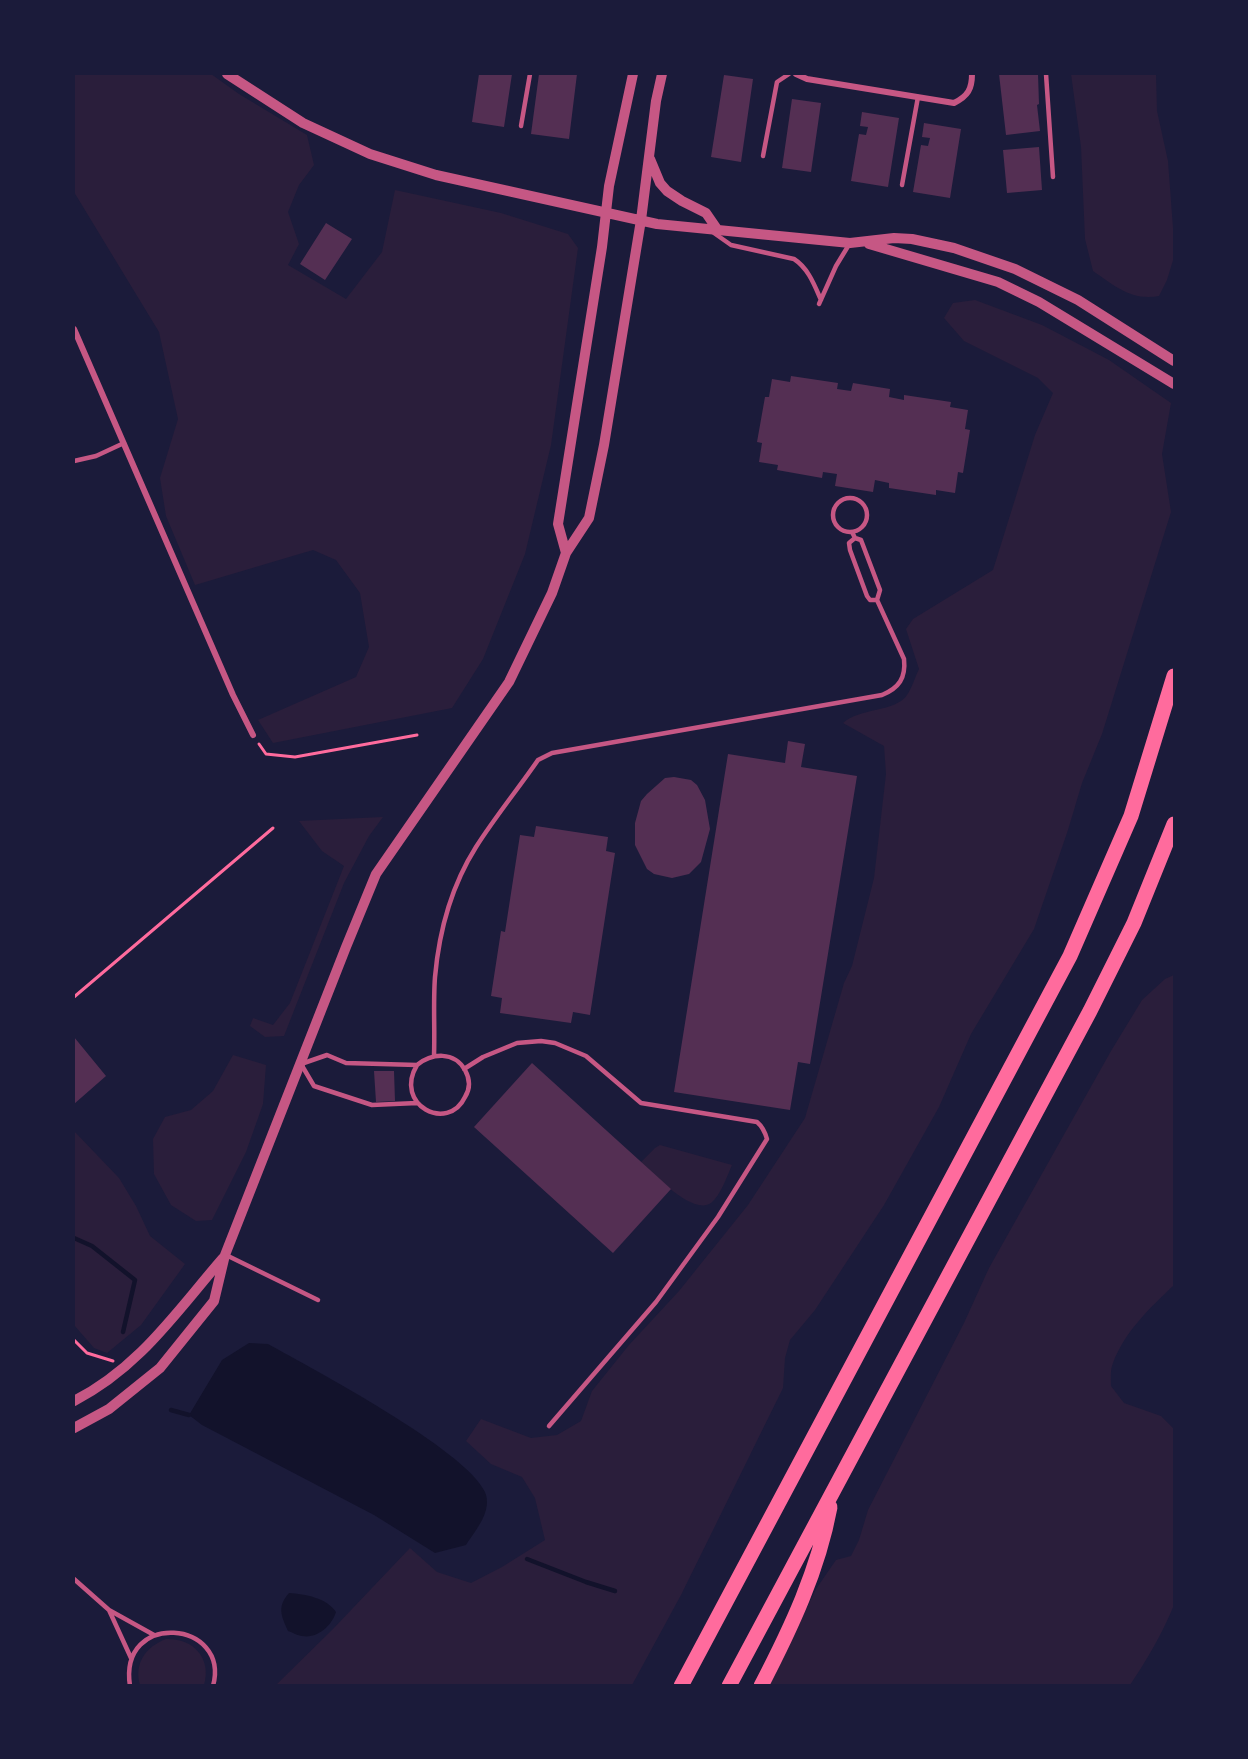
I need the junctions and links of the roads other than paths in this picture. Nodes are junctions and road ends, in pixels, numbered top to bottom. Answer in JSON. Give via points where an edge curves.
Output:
{"nodes":[{"id":1,"x":227,"y":74,"type":"edge"},
{"id":2,"x":530,"y":74,"type":"edge"},
{"id":3,"x":633,"y":74,"type":"edge"},
{"id":4,"x":662,"y":74,"type":"edge"},
{"id":5,"x":789,"y":74,"type":"edge"},
{"id":6,"x":796,"y":74,"type":"edge"},
{"id":7,"x":972,"y":74,"type":"edge"},
{"id":8,"x":1046,"y":74,"type":"edge"},
{"id":9,"x":918,"y":97,"type":"junction"},
{"id":10,"x":521,"y":126,"type":"dead end"},
{"id":11,"x":649,"y":156,"type":"junction"},
{"id":12,"x":763,"y":156,"type":"dead end"},
{"id":13,"x":1053,"y":177,"type":"dead end"},
{"id":14,"x":902,"y":185,"type":"dead end"},
{"id":15,"x":606,"y":213,"type":"junction"},
{"id":16,"x":640,"y":220,"type":"junction"},
{"id":17,"x":712,"y":228,"type":"junction"},
{"id":18,"x":850,"y":243,"type":"junction"},
{"id":19,"x":864,"y":243,"type":"junction"},
{"id":20,"x":74,"y":329,"type":"edge"},
{"id":21,"x":1170,"y":358,"type":"edge"},
{"id":22,"x":1174,"y":384,"type":"edge"},
{"id":23,"x":124,"y":443,"type":"junction"},
{"id":24,"x":74,"y":461,"type":"edge"},
{"id":25,"x":852,"y":532,"type":"junction"},
{"id":26,"x":855,"y":538,"type":"junction"},
{"id":27,"x":566,"y":553,"type":"junction"},
{"id":28,"x":877,"y":600,"type":"junction"},
{"id":29,"x":1174,"y":676,"type":"edge"},
{"id":30,"x":253,"y":735,"type":"road end"},
{"id":31,"x":1174,"y":824,"type":"edge"},
{"id":32,"x":434,"y":1056,"type":"junction"},
{"id":33,"x":301,"y":1064,"type":"junction"},
{"id":34,"x":417,"y":1065,"type":"junction"},
{"id":35,"x":464,"y":1069,"type":"junction"},
{"id":36,"x":417,"y":1103,"type":"junction"},
{"id":37,"x":225,"y":1255,"type":"junction"},
{"id":38,"x":318,"y":1300,"type":"dead end"},
{"id":39,"x":74,"y":1401,"type":"edge"},
{"id":40,"x":549,"y":1426,"type":"dead end"},
{"id":41,"x":74,"y":1428,"type":"edge"},
{"id":42,"x":832,"y":1492,"type":"junction"},
{"id":43,"x":74,"y":1579,"type":"edge"},
{"id":44,"x":109,"y":1610,"type":"junction"},
{"id":45,"x":154,"y":1635,"type":"junction"},
{"id":46,"x":131,"y":1658,"type":"junction"},
{"id":47,"x":129,"y":1685,"type":"edge"},
{"id":48,"x":213,"y":1686,"type":"edge"},
{"id":49,"x":681,"y":1686,"type":"edge"},
{"id":50,"x":729,"y":1686,"type":"edge"},
{"id":51,"x":761,"y":1686,"type":"edge"}],
"edges":[{"from":1,"to":15,"type":"street","via":[[303,123],[370,154],[436,175]]},
{"from":2,"to":10,"type":"lane"},
{"from":3,"to":15,"type":"street"},
{"from":4,"to":11,"type":"street"},
{"from":5,"to":12,"type":"lane","via":[[777,82]]},
{"from":6,"to":9,"type":"street"},
{"from":7,"to":9,"type":"street","via":[[972,87],[954,103]]},
{"from":8,"to":13,"type":"lane"},
{"from":9,"to":14,"type":"lane"},
{"from":11,"to":16,"type":"street"},
{"from":11,"to":17,"type":"street","via":[[667,191],[706,213]]},
{"from":15,"to":16,"type":"street"},
{"from":15,"to":27,"type":"street","via":[[558,524]]},
{"from":16,"to":17,"type":"street"},
{"from":16,"to":27,"type":"street","via":[[589,518]]},
{"from":17,"to":18,"type":"street"},
{"from":17,"to":18,"type":"lane","via":[[731,245],[802,264],[820,302]]},
{"from":18,"to":19,"type":"street"},
{"from":19,"to":21,"type":"street","via":[[912,239],[1016,269],[1078,300]]},
{"from":19,"to":22,"type":"street","via":[[998,282],[1039,302]]},
{"from":20,"to":23,"type":"street"},
{"from":23,"to":24,"type":"lane"},
{"from":23,"to":30,"type":"street"},
{"from":25,"to":25,"type":"lane","via":[[865,524],[867,512],[862,502],[850,498],[836,507],[834,518],[839,528]]},
{"from":25,"to":26,"type":"lane"},
{"from":26,"to":28,"type":"lane","via":[[861,540],[880,590]]},
{"from":26,"to":28,"type":"lane","via":[[849,543],[850,550],[867,596]]},
{"from":27,"to":33,"type":"street","via":[[552,593],[509,682],[376,874]]},
{"from":28,"to":32,"type":"lane","via":[[904,659],[904,676],[890,692],[552,753],[538,760],[476,846],[454,890],[443,926],[435,979]]},
{"from":29,"to":49,"type":"highway","via":[[1131,816],[1071,956]]},
{"from":31,"to":42,"type":"highway","via":[[1113,966]]},
{"from":32,"to":34,"type":"lane"},
{"from":32,"to":35,"type":"lane","via":[[453,1058]]},
{"from":33,"to":34,"type":"lane","via":[[327,1055],[346,1062]]},
{"from":33,"to":36,"type":"lane","via":[[314,1086],[372,1105]]},
{"from":33,"to":37,"type":"street"},
{"from":34,"to":36,"type":"lane","via":[[410,1084]]},
{"from":35,"to":36,"type":"lane","via":[[468,1092],[457,1107],[440,1114]]},
{"from":35,"to":40,"type":"lane","via":[[517,1043],[555,1043],[586,1056],[641,1103],[757,1122],[766,1134],[767,1139],[718,1217],[656,1302]]},
{"from":37,"to":38,"type":"lane"},
{"from":37,"to":39,"type":"street","via":[[143,1352]]},
{"from":37,"to":41,"type":"street","via":[[214,1301],[160,1368],[109,1409]]},
{"from":42,"to":50,"type":"highway"},
{"from":42,"to":51,"type":"highway","via":[[820,1552],[808,1587]]},
{"from":43,"to":44,"type":"lane"},
{"from":44,"to":45,"type":"lane"},
{"from":44,"to":46,"type":"lane"},
{"from":45,"to":46,"type":"lane"},
{"from":45,"to":48,"type":"lane","via":[[180,1632],[204,1645],[215,1669]]},
{"from":46,"to":47,"type":"lane"}]}
